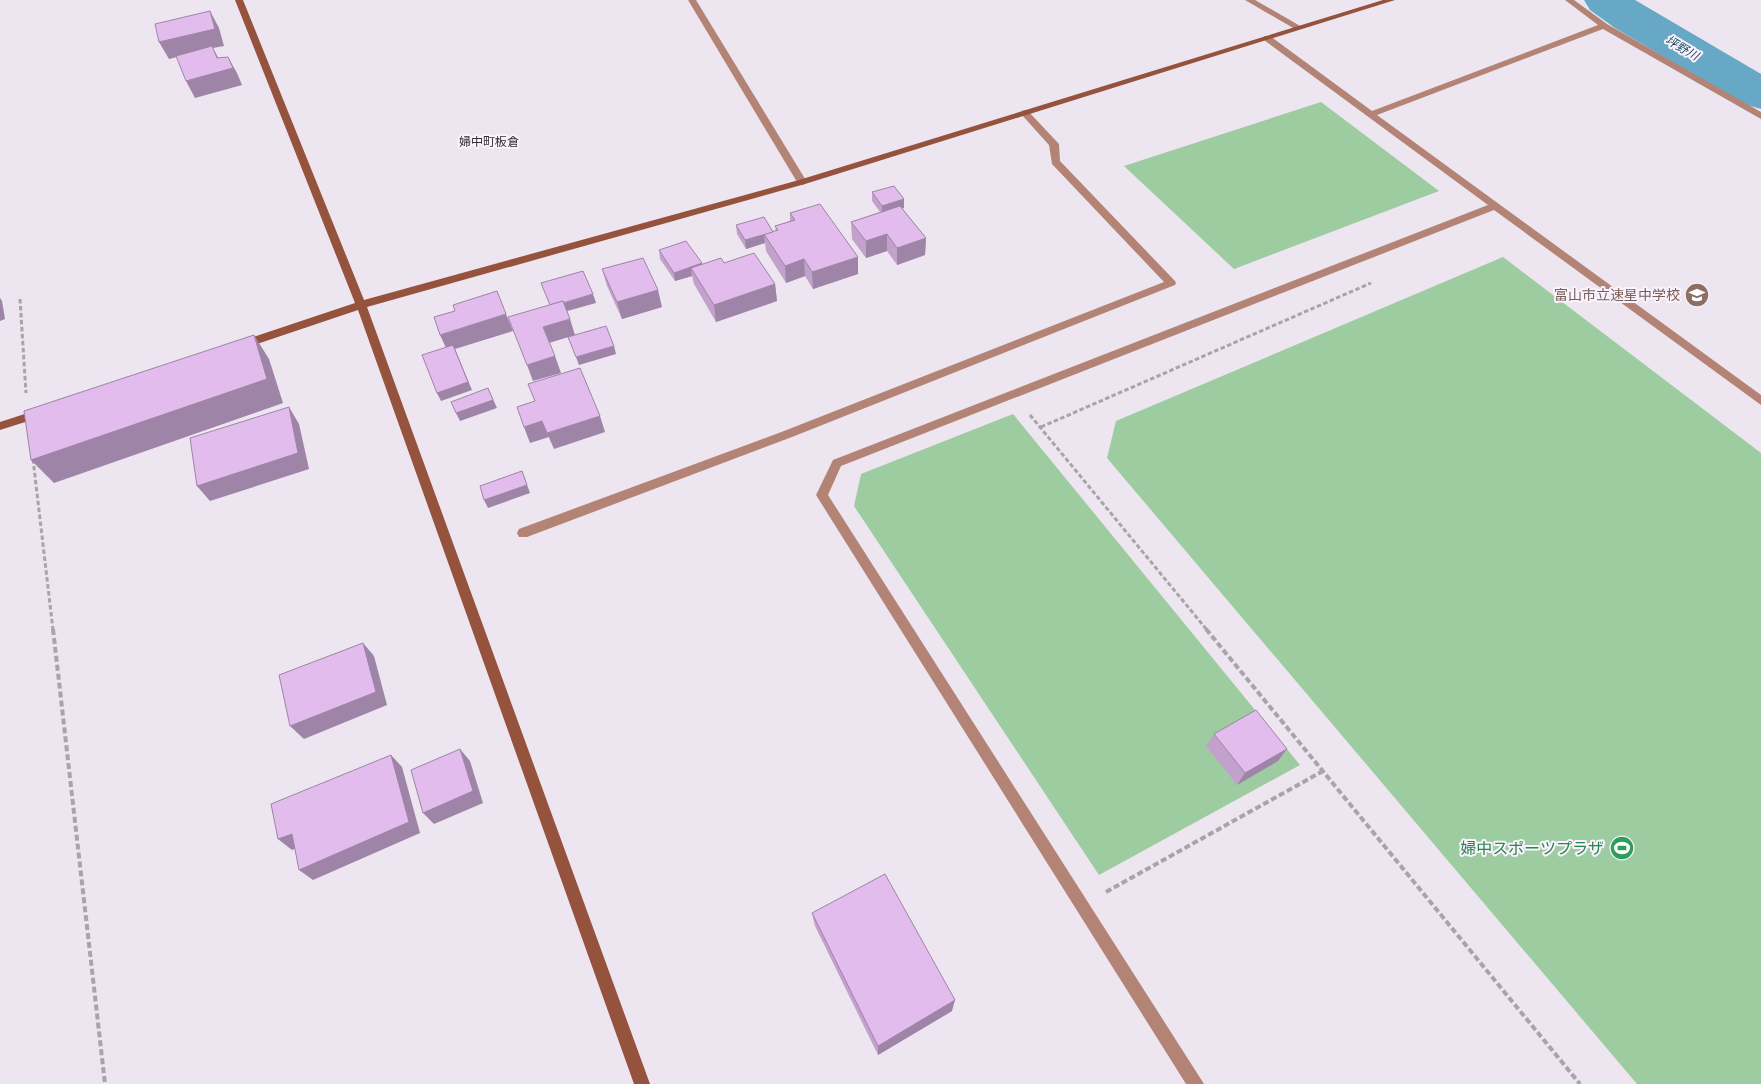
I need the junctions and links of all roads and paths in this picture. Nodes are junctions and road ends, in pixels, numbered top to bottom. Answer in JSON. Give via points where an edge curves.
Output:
{"nodes":[{"id":1,"x":239,"y":0,"type":"edge"},
{"id":2,"x":692,"y":0,"type":"edge"},
{"id":3,"x":1249,"y":0,"type":"edge"},
{"id":4,"x":1391,"y":0,"type":"edge"},
{"id":5,"x":1569,"y":0,"type":"edge"},
{"id":6,"x":1604,"y":26,"type":"junction"},
{"id":7,"x":1298,"y":27,"type":"junction"},
{"id":8,"x":1267,"y":38,"type":"junction"},
{"id":9,"x":1025,"y":113,"type":"junction"},
{"id":10,"x":1371,"y":114,"type":"junction"},
{"id":11,"x":1761,"y":116,"type":"edge"},
{"id":12,"x":802,"y":182,"type":"junction"},
{"id":13,"x":1494,"y":206,"type":"junction"},
{"id":14,"x":1375,"y":281,"type":"dead end"},
{"id":15,"x":20,"y":299,"type":"dead end"},
{"id":16,"x":361,"y":305,"type":"junction"},
{"id":17,"x":231,"y":348,"type":"edge"},
{"id":18,"x":1010,"y":394,"type":"junction"},
{"id":19,"x":1761,"y":401,"type":"edge"},
{"id":20,"x":47,"y":410,"type":"edge"},
{"id":21,"x":28,"y":417,"type":"junction"},
{"id":22,"x":0,"y":426,"type":"edge"},
{"id":23,"x":1041,"y":427,"type":"junction"},
{"id":24,"x":523,"y":533,"type":"dead end"},
{"id":25,"x":1323,"y":770,"type":"junction"},
{"id":26,"x":1082,"y":906,"type":"junction"},
{"id":27,"x":105,"y":1084,"type":"edge"},
{"id":28,"x":642,"y":1084,"type":"edge"},
{"id":29,"x":1196,"y":1084,"type":"edge"},
{"id":30,"x":1580,"y":1084,"type":"edge"}],
"edges":[{"from":1,"to":16,"type":"street"},
{"from":2,"to":12,"type":"street"},
{"from":3,"to":7,"type":"street"},
{"from":4,"to":7,"type":"street"},
{"from":5,"to":6,"type":"street"},
{"from":6,"to":10,"type":"street"},
{"from":6,"to":11,"type":"street"},
{"from":7,"to":8,"type":"street"},
{"from":8,"to":9,"type":"street"},
{"from":8,"to":10,"type":"street"},
{"from":9,"to":12,"type":"street"},
{"from":9,"to":24,"type":"street","via":[[1054,144],[1055,162],[1172,283],[788,434]]},
{"from":10,"to":13,"type":"street"},
{"from":12,"to":16,"type":"street"},
{"from":13,"to":18,"type":"street"},
{"from":13,"to":19,"type":"street"},
{"from":14,"to":23,"type":"path"},
{"from":15,"to":21,"type":"path"},
{"from":16,"to":17,"type":"street"},
{"from":16,"to":28,"type":"street"},
{"from":18,"to":23,"type":"path"},
{"from":18,"to":26,"type":"street","via":[[837,463],[822,495]]},
{"from":20,"to":21,"type":"street"},
{"from":21,"to":22,"type":"street"},
{"from":21,"to":27,"type":"path"},
{"from":23,"to":25,"type":"path"},
{"from":25,"to":26,"type":"path"},
{"from":25,"to":30,"type":"path"},
{"from":26,"to":29,"type":"street"}]}
